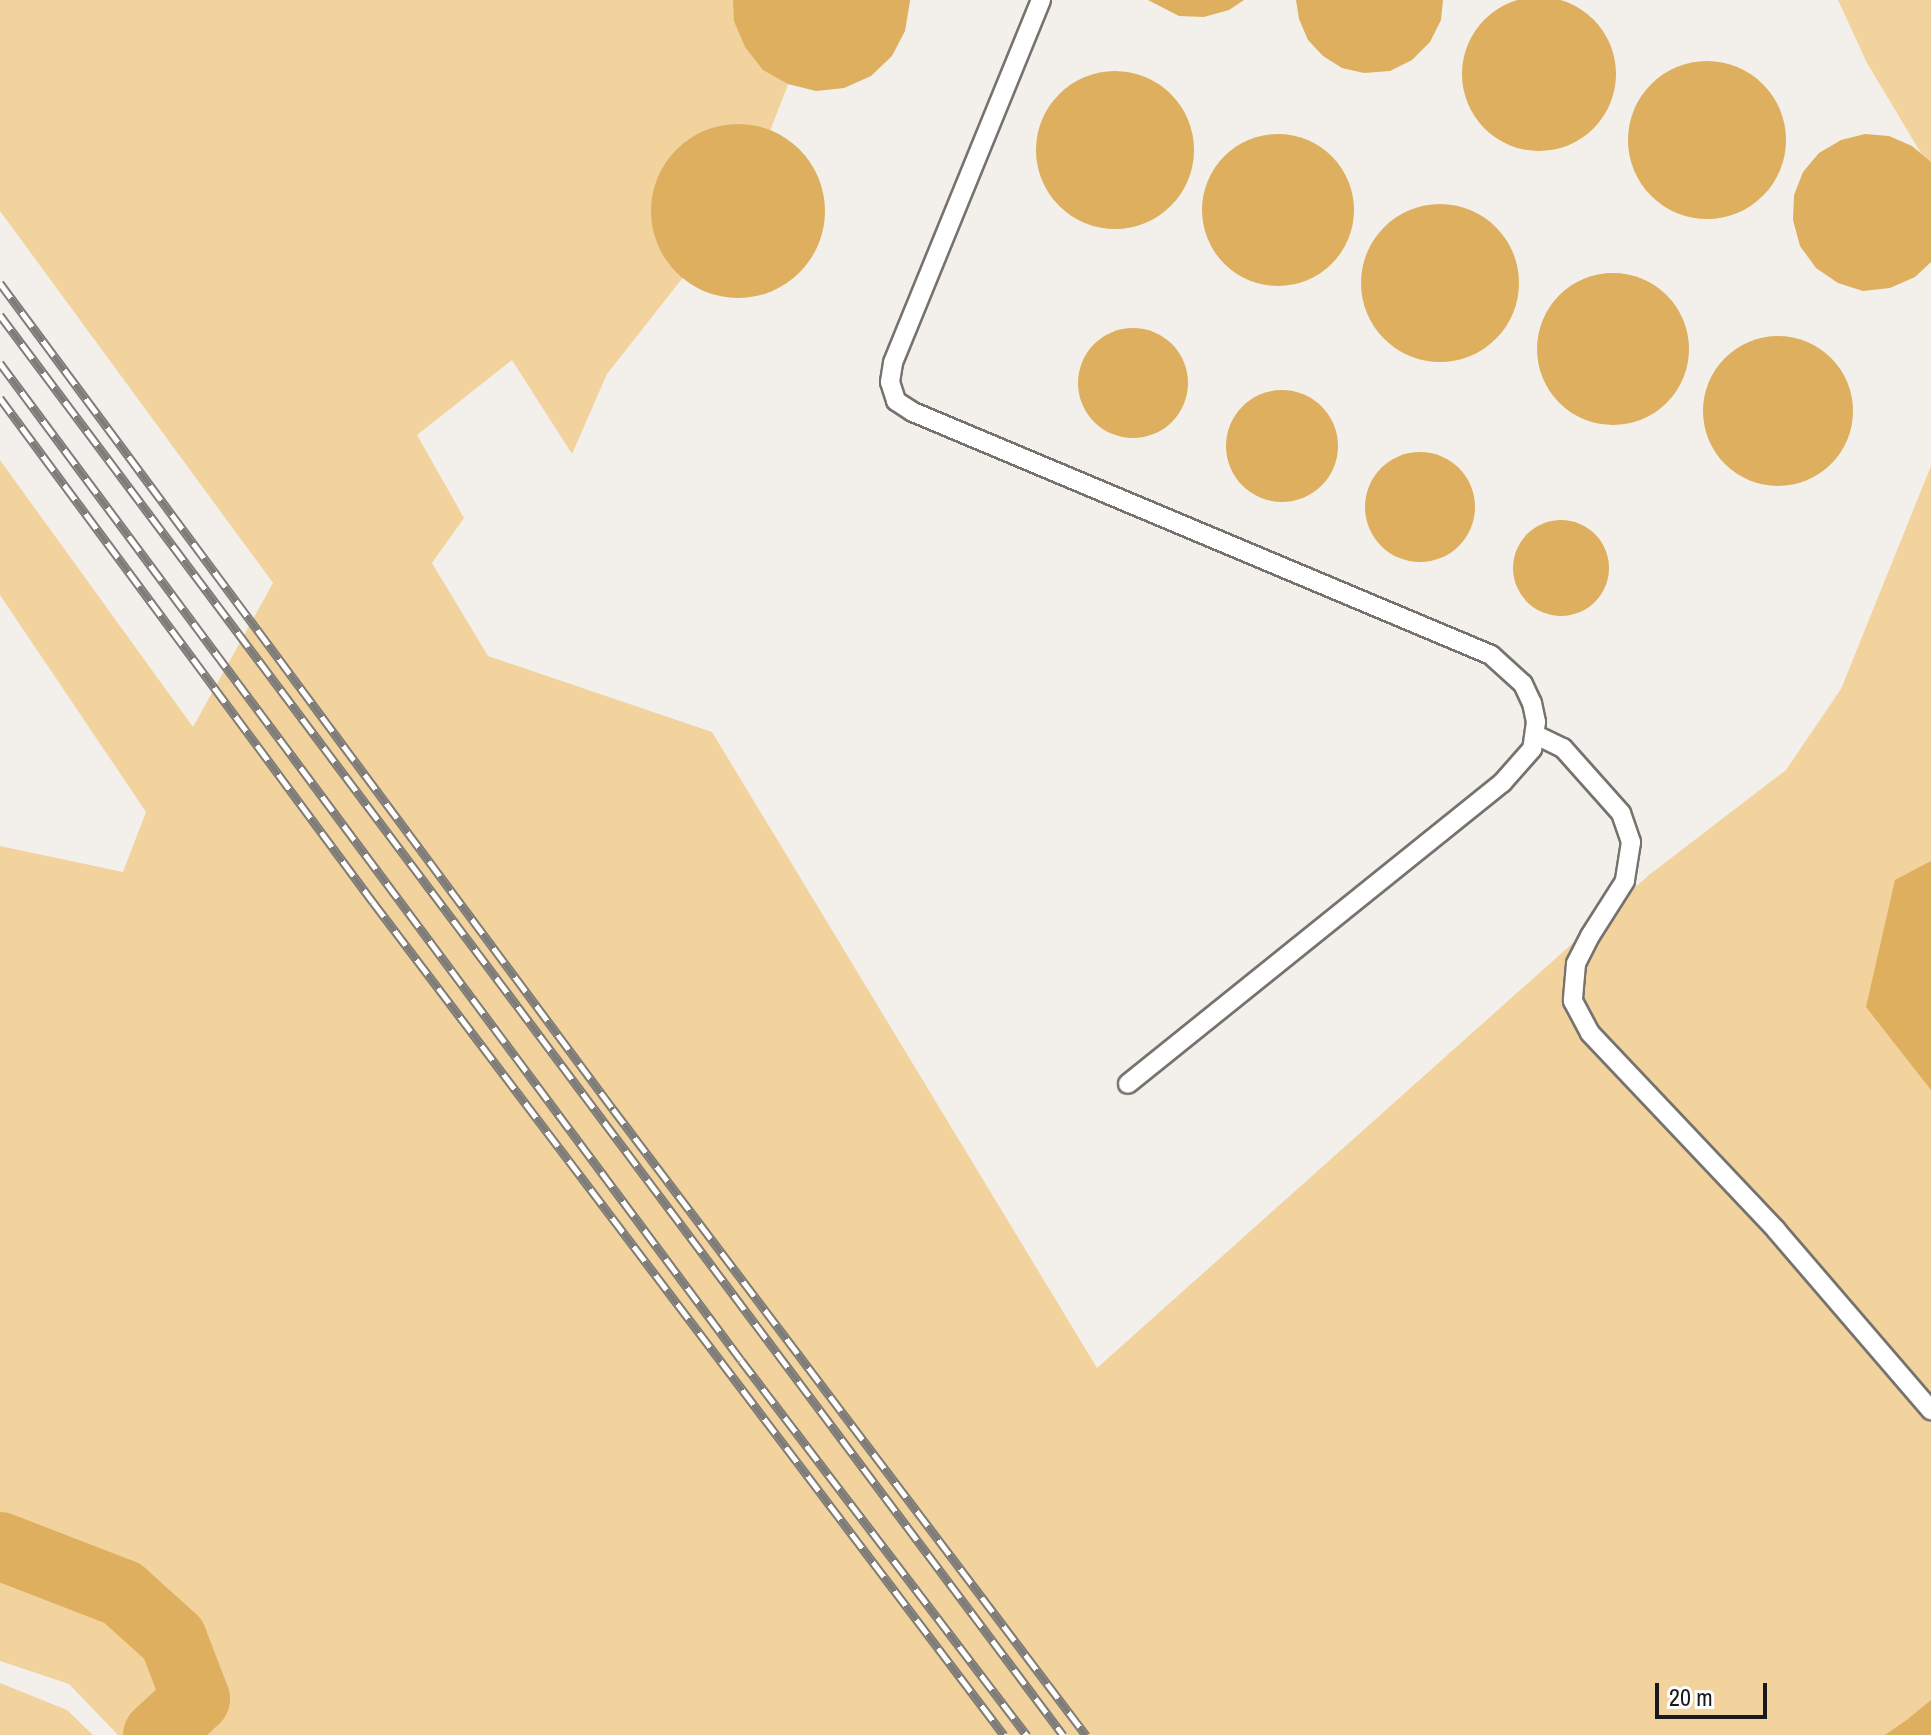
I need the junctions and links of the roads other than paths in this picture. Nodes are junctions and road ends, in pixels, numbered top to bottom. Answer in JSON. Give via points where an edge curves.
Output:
{"nodes":[{"id":1,"x":1041,"y":0,"type":"edge"},
{"id":2,"x":1536,"y":735,"type":"junction"},
{"id":3,"x":1128,"y":1084,"type":"dead end"},
{"id":4,"x":1931,"y":1410,"type":"edge"}],
"edges":[{"from":1,"to":2,"type":"lane","via":[[893,363],[890,382],[896,401],[1491,655],[1523,684],[1532,703]]},
{"from":2,"to":3,"type":"lane","via":[[1532,749],[1502,783]]},
{"from":2,"to":4,"type":"lane","via":[[1563,748],[1621,813],[1631,842],[1625,881],[1576,964],[1573,1001],[1590,1033],[1776,1230]]}]}
